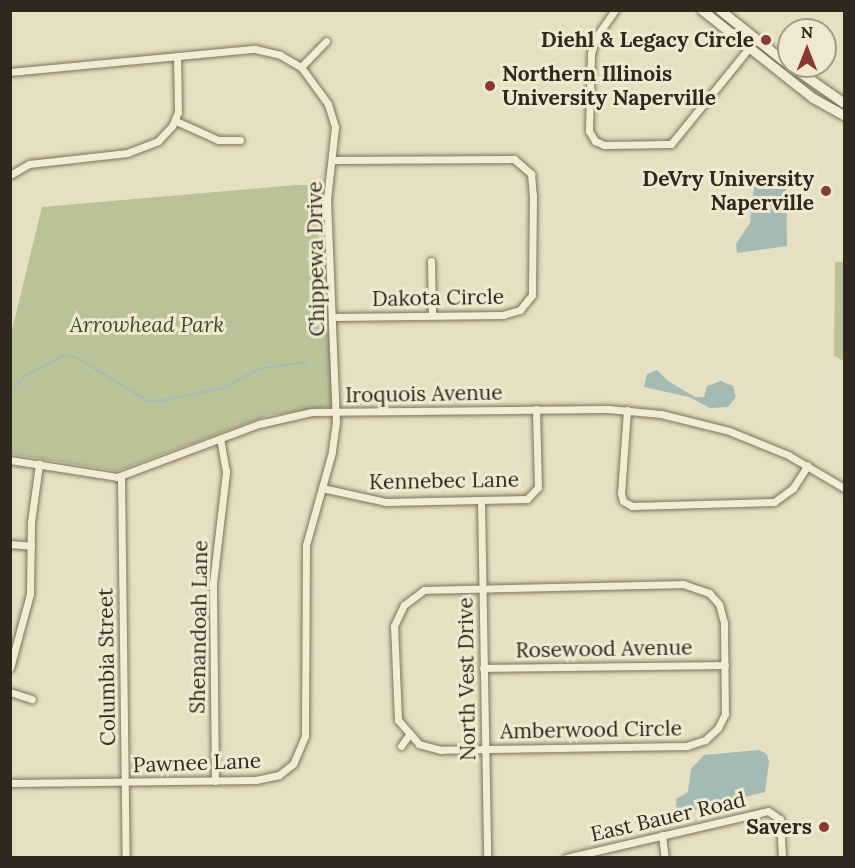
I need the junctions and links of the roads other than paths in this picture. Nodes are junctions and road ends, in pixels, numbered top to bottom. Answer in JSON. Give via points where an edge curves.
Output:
{"nodes":[{"id":1,"x":615,"y":10,"type":"edge"},
{"id":2,"x":702,"y":10,"type":"edge"},
{"id":3,"x":720,"y":10,"type":"edge"},
{"id":4,"x":326,"y":41,"type":"dead end"},
{"id":5,"x":749,"y":48,"type":"junction"},
{"id":6,"x":777,"y":55,"type":"edge"},
{"id":7,"x":177,"y":56,"type":"junction"},
{"id":8,"x":301,"y":67,"type":"junction"},
{"id":9,"x":10,"y":72,"type":"edge"},
{"id":10,"x":808,"y":78,"type":"edge"},
{"id":11,"x":844,"y":103,"type":"edge"},
{"id":12,"x":844,"y":115,"type":"edge"},
{"id":13,"x":176,"y":121,"type":"junction"},
{"id":14,"x":240,"y":140,"type":"dead end"},
{"id":15,"x":333,"y":160,"type":"junction"},
{"id":16,"x":10,"y":175,"type":"edge"},
{"id":17,"x":431,"y":261,"type":"dead end"},
{"id":18,"x":432,"y":315,"type":"junction"},
{"id":19,"x":334,"y":317,"type":"junction"},
{"id":20,"x":536,"y":409,"type":"junction"},
{"id":21,"x":627,"y":410,"type":"junction"},
{"id":22,"x":335,"y":411,"type":"junction"},
{"id":23,"x":220,"y":439,"type":"junction"},
{"id":24,"x":10,"y":460,"type":"edge"},
{"id":25,"x":39,"y":464,"type":"junction"},
{"id":26,"x":807,"y":465,"type":"junction"},
{"id":27,"x":121,"y":476,"type":"junction"},
{"id":28,"x":322,"y":488,"type":"junction"},
{"id":29,"x":844,"y":488,"type":"edge"},
{"id":30,"x":481,"y":501,"type":"junction"},
{"id":31,"x":10,"y":544,"type":"edge"},
{"id":32,"x":31,"y":546,"type":"junction"},
{"id":33,"x":482,"y":587,"type":"junction"},
{"id":34,"x":10,"y":641,"type":"edge"},
{"id":35,"x":19,"y":644,"type":"junction"},
{"id":36,"x":725,"y":664,"type":"junction"},
{"id":37,"x":10,"y":668,"type":"edge"},
{"id":38,"x":483,"y":668,"type":"junction"},
{"id":39,"x":10,"y":692,"type":"edge"},
{"id":40,"x":32,"y":699,"type":"dead end"},
{"id":41,"x":408,"y":736,"type":"junction"},
{"id":42,"x":401,"y":746,"type":"dead end"},
{"id":43,"x":484,"y":749,"type":"junction"},
{"id":44,"x":301,"y":751,"type":"joint"},
{"id":45,"x":216,"y":781,"type":"junction"},
{"id":46,"x":10,"y":783,"type":"edge"},
{"id":47,"x":126,"y":783,"type":"junction"},
{"id":48,"x":662,"y":835,"type":"junction"},
{"id":49,"x":126,"y":858,"type":"edge"},
{"id":50,"x":487,"y":858,"type":"edge"},
{"id":51,"x":566,"y":858,"type":"edge"},
{"id":52,"x":665,"y":858,"type":"edge"},
{"id":53,"x":782,"y":858,"type":"edge"}],
"edges":[{"from":1,"to":5,"type":"street","via":[[596,37],[591,53],[589,131],[595,141],[604,145],[671,144]]},
{"from":2,"to":5,"type":"street"},
{"from":3,"to":6,"type":"street"},
{"from":4,"to":8,"type":"street"},
{"from":5,"to":12,"type":"street","via":[[813,98]]},
{"from":7,"to":8,"type":"street","via":[[255,49],[280,55]]},
{"from":7,"to":9,"type":"street"},
{"from":7,"to":13,"type":"street","via":[[181,95]]},
{"from":8,"to":15,"type":"street","name":"Chippewa Drive","via":[[333,117]]},
{"from":10,"to":11,"type":"street"},
{"from":13,"to":14,"type":"street","via":[[218,140]]},
{"from":13,"to":16,"type":"street","via":[[163,137],[143,150],[41,162]]},
{"from":15,"to":18,"type":"street","name":"Dakota Circle","via":[[514,159],[531,174],[529,301],[520,310],[503,315]]},
{"from":15,"to":19,"type":"street","name":"Chippewa Drive","via":[[327,200]]},
{"from":17,"to":18,"type":"street"},
{"from":18,"to":19,"type":"street","name":"Dakota Circle"},
{"from":19,"to":22,"type":"street","name":"Chippewa Drive"},
{"from":20,"to":21,"type":"street","name":"Iroquois Avenue"},
{"from":20,"to":22,"type":"street","name":"Iroquois Avenue"},
{"from":20,"to":30,"type":"street","name":"Kennebec Lane","via":[[538,487],[523,500]]},
{"from":21,"to":26,"type":"street","name":"Iroquois Avenue","via":[[686,419],[729,431]]},
{"from":21,"to":26,"type":"street","via":[[621,493],[623,501],[632,506],[774,502],[793,488]]},
{"from":22,"to":23,"type":"street","name":"Iroquois Avenue","via":[[279,418]]},
{"from":22,"to":28,"type":"street","name":"Chippewa Drive","via":[[333,452]]},
{"from":23,"to":27,"type":"street","name":"Iroquois Avenue"},
{"from":23,"to":45,"type":"street","name":"Shenandoah Lane","via":[[226,472],[213,583]]},
{"from":24,"to":25,"type":"street","name":"Iroquois Avenue"},
{"from":25,"to":27,"type":"street","name":"Iroquois Avenue"},
{"from":25,"to":32,"type":"street"},
{"from":26,"to":29,"type":"street","name":"Iroquois Avenue"},
{"from":27,"to":47,"type":"street","name":"Columbia Street"},
{"from":28,"to":30,"type":"street","name":"Kennebec Lane","via":[[378,501]]},
{"from":28,"to":44,"type":"street","name":"Chippewa Drive","via":[[304,559],[305,736]]},
{"from":30,"to":33,"type":"street","name":"North Vest Drive"},
{"from":31,"to":32,"type":"street"},
{"from":32,"to":35,"type":"street","via":[[30,594]]},
{"from":33,"to":36,"type":"street","name":"Amberwood Circle","via":[[682,584],[701,588],[715,598],[723,613]]},
{"from":33,"to":38,"type":"street","name":"North Vest Drive"},
{"from":33,"to":41,"type":"street","name":"Amberwood Circle","via":[[424,590],[404,605],[396,617],[395,706]]},
{"from":34,"to":35,"type":"street"},
{"from":35,"to":37,"type":"street"},
{"from":36,"to":38,"type":"street","name":"Rosewood Avenue"},
{"from":36,"to":43,"type":"street","name":"Amberwood Circle","via":[[723,719],[712,735],[696,744]]},
{"from":38,"to":43,"type":"street","name":"North Vest Drive"},
{"from":39,"to":40,"type":"street"},
{"from":41,"to":42,"type":"street"},
{"from":41,"to":43,"type":"street","name":"Amberwood Circle","via":[[430,748]]},
{"from":43,"to":50,"type":"street","name":"North Vest Drive"},
{"from":44,"to":45,"type":"street","name":"Pawnee Lane","via":[[288,769],[274,777]]},
{"from":45,"to":47,"type":"street","name":"Pawnee Lane"},
{"from":46,"to":47,"type":"street","name":"Pawnee Lane"},
{"from":47,"to":49,"type":"street","name":"Columbia Street"},
{"from":48,"to":51,"type":"street","name":"East Bauer Road"},
{"from":48,"to":52,"type":"street"},
{"from":48,"to":53,"type":"street","name":"East Bauer Road","via":[[762,812],[777,816],[781,825]]}]}
